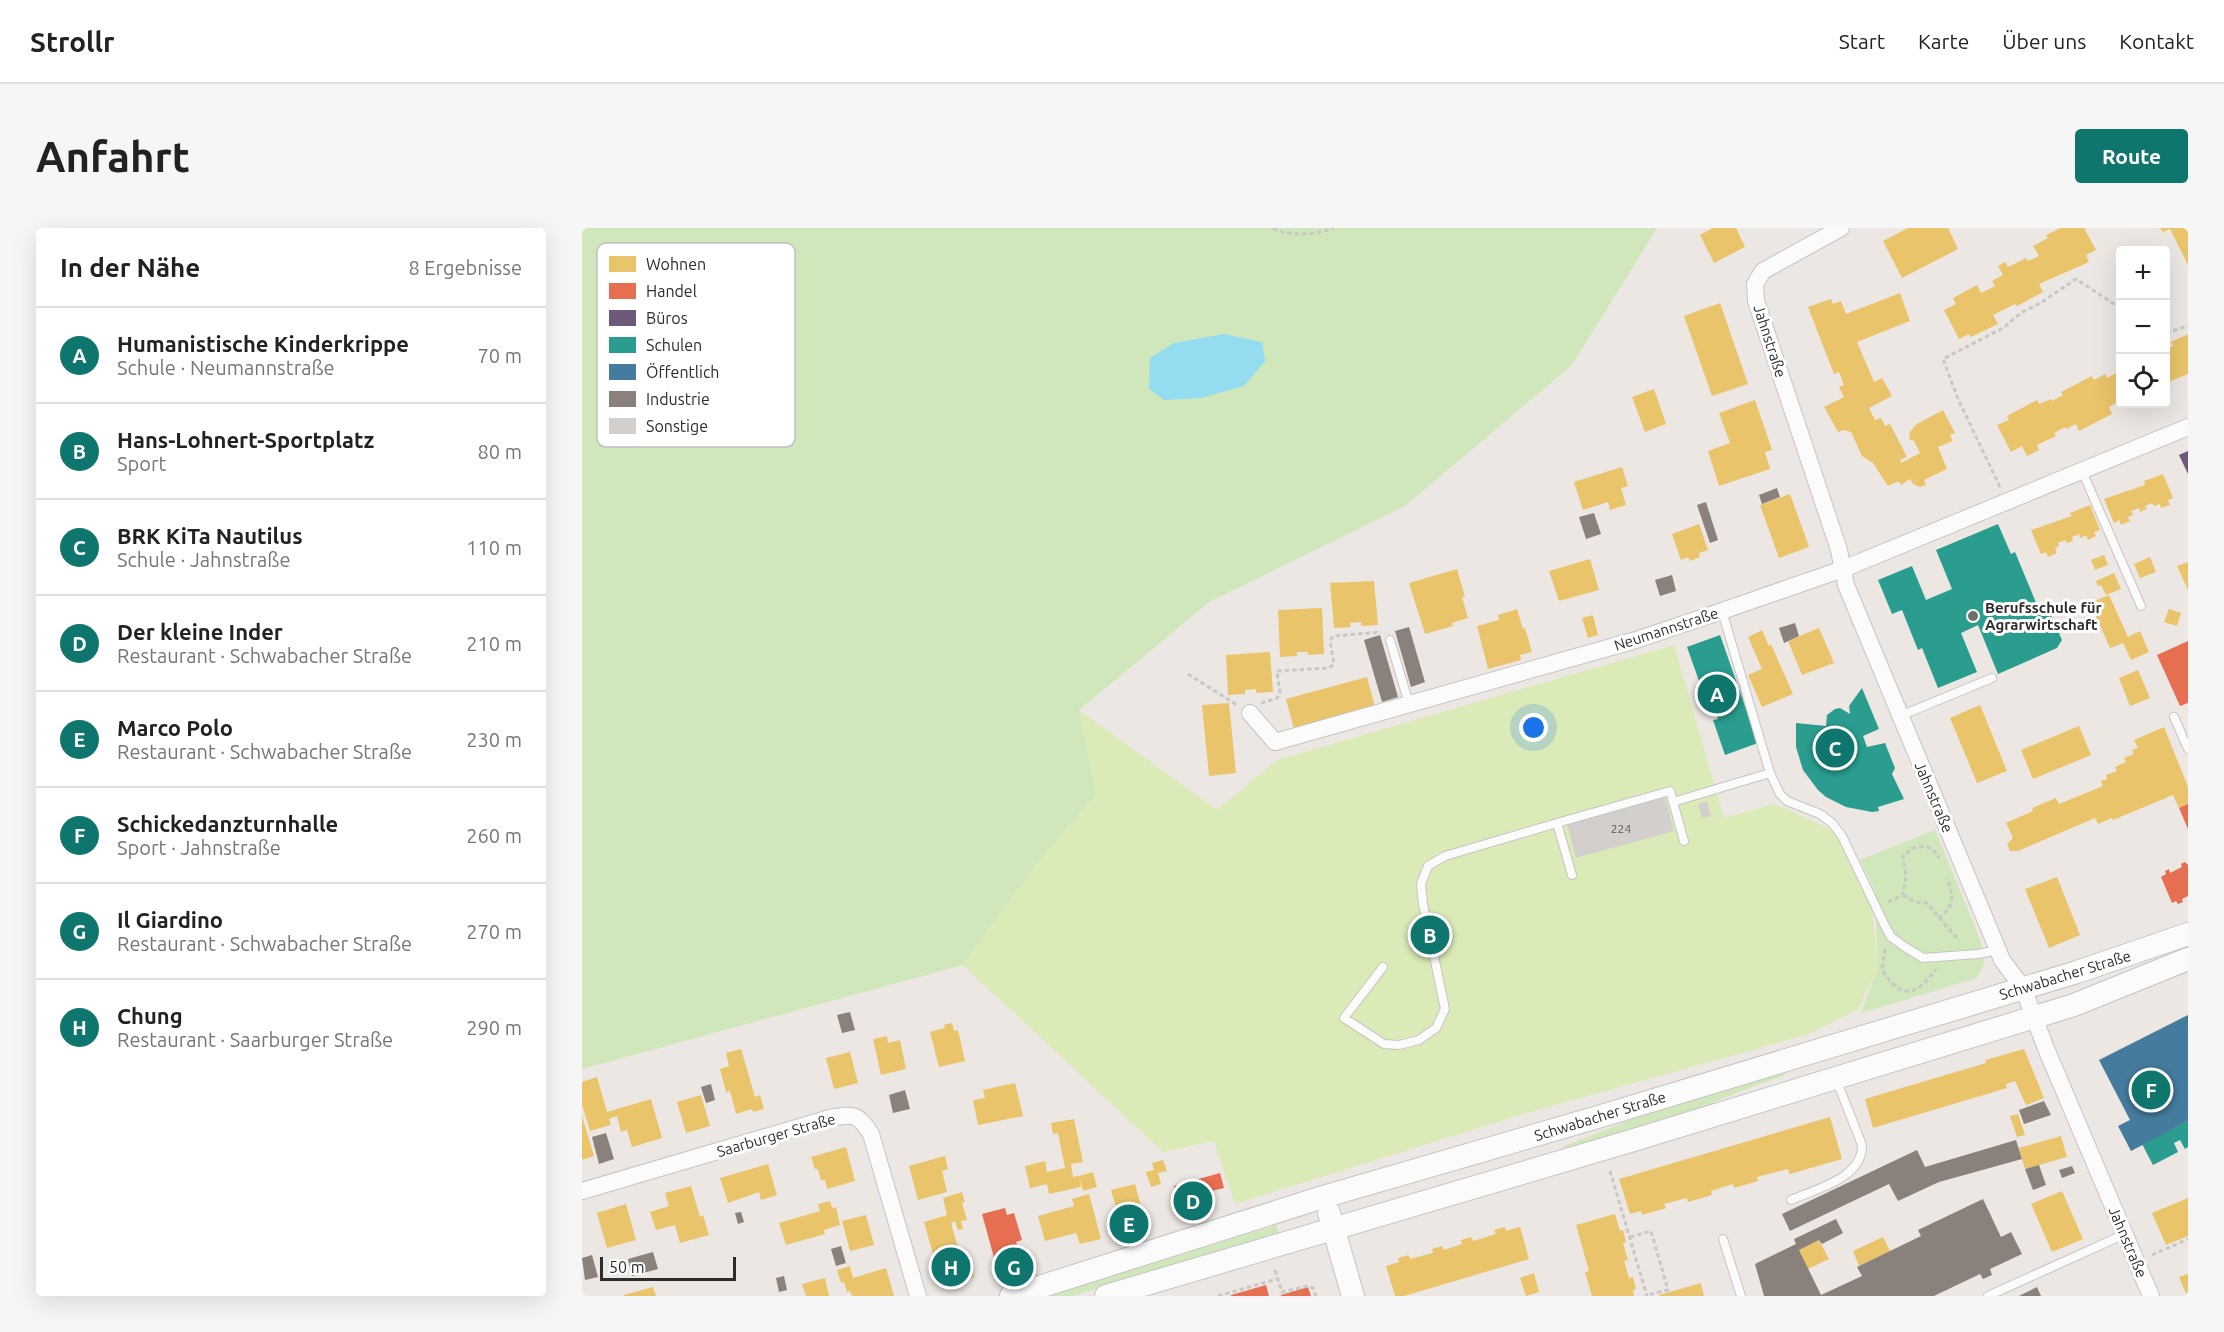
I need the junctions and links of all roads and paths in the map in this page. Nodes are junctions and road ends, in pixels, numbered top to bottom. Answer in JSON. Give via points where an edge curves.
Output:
{"nodes":[{"id":1,"x":1273,"y":228,"type":"edge"},
{"id":2,"x":1334,"y":228,"type":"edge"},
{"id":3,"x":1841,"y":228,"type":"edge"},
{"id":4,"x":2116,"y":305,"type":"edge"},
{"id":5,"x":2188,"y":326,"type":"edge"},
{"id":6,"x":2170,"y":332,"type":"edge"},
{"id":7,"x":2188,"y":428,"type":"edge"},
{"id":8,"x":2082,"y":471,"type":"junction"},
{"id":9,"x":2008,"y":502,"type":"junction"},
{"id":10,"x":1843,"y":570,"type":"junction"},
{"id":11,"x":2141,"y":606,"type":"dead end"},
{"id":12,"x":1722,"y":611,"type":"junction"},
{"id":13,"x":1390,"y":640,"type":"joint"},
{"id":14,"x":1188,"y":674,"type":"dead end"},
{"id":15,"x":1992,"y":678,"type":"dead end"},
{"id":16,"x":1227,"y":699,"type":"dead end"},
{"id":17,"x":1409,"y":704,"type":"junction"},
{"id":18,"x":1250,"y":713,"type":"joint"},
{"id":19,"x":1900,"y":716,"type":"junction"},
{"id":20,"x":2174,"y":717,"type":"dead end"},
{"id":21,"x":2188,"y":749,"type":"edge"},
{"id":22,"x":1770,"y":773,"type":"junction"},
{"id":23,"x":1673,"y":802,"type":"junction"},
{"id":24,"x":1557,"y":823,"type":"junction"},
{"id":25,"x":1684,"y":841,"type":"dead end"},
{"id":26,"x":1940,"y":859,"type":"dead end"},
{"id":27,"x":1572,"y":875,"type":"dead end"},
{"id":28,"x":1946,"y":875,"type":"dead end"},
{"id":29,"x":1903,"y":895,"type":"junction"},
{"id":30,"x":1875,"y":908,"type":"junction"},
{"id":31,"x":1938,"y":918,"type":"junction"},
{"id":32,"x":2188,"y":934,"type":"edge"},
{"id":33,"x":1892,"y":937,"type":"junction"},
{"id":34,"x":1998,"y":950,"type":"junction"},
{"id":35,"x":1978,"y":954,"type":"junction"},
{"id":36,"x":1945,"y":956,"type":"junction"},
{"id":37,"x":2188,"y":959,"type":"edge"},
{"id":38,"x":1383,"y":967,"type":"dead end"},
{"id":39,"x":2024,"y":988,"type":"junction"},
{"id":40,"x":2034,"y":1017,"type":"junction"},
{"id":41,"x":1835,"y":1078,"type":"junction"},
{"id":42,"x":1610,"y":1171,"type":"dead end"},
{"id":43,"x":582,"y":1191,"type":"edge"},
{"id":44,"x":1323,"y":1197,"type":"junction"},
{"id":45,"x":1791,"y":1200,"type":"dead end"},
{"id":46,"x":1333,"y":1227,"type":"junction"},
{"id":47,"x":2125,"y":1234,"type":"junction"},
{"id":48,"x":1629,"y":1237,"type":"junction"},
{"id":49,"x":1723,"y":1239,"type":"dead end"},
{"id":50,"x":2188,"y":1239,"type":"edge"},
{"id":51,"x":2136,"y":1261,"type":"junction"},
{"id":52,"x":1275,"y":1270,"type":"dead end"},
{"id":53,"x":1278,"y":1279,"type":"junction"},
{"id":54,"x":918,"y":1296,"type":"edge"},
{"id":55,"x":1011,"y":1296,"type":"edge"},
{"id":56,"x":1106,"y":1296,"type":"edge"},
{"id":57,"x":1218,"y":1296,"type":"edge"},
{"id":58,"x":1316,"y":1296,"type":"edge"},
{"id":59,"x":1353,"y":1296,"type":"edge"},
{"id":60,"x":1647,"y":1296,"type":"edge"},
{"id":61,"x":1741,"y":1296,"type":"edge"},
{"id":62,"x":1988,"y":1296,"type":"edge"},
{"id":63,"x":2151,"y":1296,"type":"edge"}],
"edges":[{"from":1,"to":2,"type":"path","via":[[1303,234]]},
{"from":3,"to":10,"type":"street","name":"Jahnstraße","via":[[1769,267],[1755,284],[1756,301]]},
{"from":4,"to":9,"type":"path","via":[[2076,279],[2003,328],[1943,359]]},
{"from":5,"to":6,"type":"path"},
{"from":7,"to":8,"type":"street","name":"Neumannstraße"},
{"from":8,"to":9,"type":"street","name":"Neumannstraße"},
{"from":8,"to":11,"type":"lane"},
{"from":9,"to":10,"type":"street","name":"Neumannstraße"},
{"from":10,"to":12,"type":"street","name":"Neumannstraße"},
{"from":10,"to":19,"type":"street","name":"Jahnstraße"},
{"from":12,"to":17,"type":"street","name":"Neumannstraße","via":[[1636,640]]},
{"from":12,"to":22,"type":"lane"},
{"from":13,"to":17,"type":"lane"},
{"from":13,"to":18,"type":"path","via":[[1387,632],[1334,636],[1330,641],[1334,664],[1329,668],[1277,671],[1281,693]]},
{"from":14,"to":16,"type":"path"},
{"from":15,"to":19,"type":"lane"},
{"from":17,"to":18,"type":"street","name":"Neumannstraße","via":[[1275,742]]},
{"from":19,"to":34,"type":"street","name":"Jahnstraße"},
{"from":20,"to":21,"type":"lane"},
{"from":22,"to":23,"type":"lane"},
{"from":22,"to":30,"type":"lane","via":[[1787,801],[1820,814],[1842,836]]},
{"from":23,"to":24,"type":"lane","via":[[1670,791]]},
{"from":23,"to":25,"type":"lane"},
{"from":24,"to":27,"type":"lane"},
{"from":24,"to":38,"type":"lane","via":[[1453,854],[1428,866],[1421,884],[1423,904],[1445,1009],[1436,1028],[1419,1040],[1384,1044],[1344,1018]]},
{"from":26,"to":29,"type":"path","via":[[1929,847],[1911,848],[1903,856]]},
{"from":28,"to":31,"type":"path","via":[[1952,891],[1951,903]]},
{"from":29,"to":30,"type":"path"},
{"from":29,"to":31,"type":"path","via":[[1927,903]]},
{"from":30,"to":33,"type":"lane"},
{"from":31,"to":35,"type":"path","via":[[1955,939]]},
{"from":32,"to":39,"type":"main road","name":"Schwabacher Straße"},
{"from":33,"to":36,"type":"lane","via":[[1923,958]]},
{"from":33,"to":36,"type":"path","via":[[1881,969],[1890,985],[1906,992],[1918,989]]},
{"from":34,"to":35,"type":"lane"},
{"from":34,"to":39,"type":"street","name":"Jahnstraße"},
{"from":35,"to":36,"type":"lane"},
{"from":37,"to":40,"type":"main road","name":"Schwabacher Straße"},
{"from":39,"to":40,"type":"street","name":"Jahnstraße"},
{"from":39,"to":44,"type":"main road","name":"Schwabacher Straße"},
{"from":40,"to":41,"type":"main road","name":"Schwabacher Straße"},
{"from":40,"to":47,"type":"street","name":"Jahnstraße"},
{"from":41,"to":45,"type":"lane","via":[[1862,1145],[1862,1156],[1857,1166],[1838,1179]]},
{"from":41,"to":46,"type":"main road","name":"Schwabacher Straße"},
{"from":42,"to":48,"type":"path"},
{"from":43,"to":54,"type":"street","name":"Saarburger Straße","via":[[830,1118],[854,1116],[870,1134]]},
{"from":44,"to":46,"type":"main road"},
{"from":44,"to":55,"type":"main road","name":"Schwabacher Straße"},
{"from":46,"to":56,"type":"main road","name":"Schwabacher Straße"},
{"from":46,"to":59,"type":"main road"},
{"from":47,"to":51,"type":"street","name":"Jahnstraße"},
{"from":47,"to":62,"type":"lane"},
{"from":48,"to":60,"type":"path"},
{"from":48,"to":60,"type":"path","via":[[1651,1231],[1659,1257],[1668,1290]]},
{"from":49,"to":61,"type":"lane"},
{"from":50,"to":51,"type":"path"},
{"from":51,"to":63,"type":"street","name":"Jahnstraße"},
{"from":52,"to":53,"type":"path"},
{"from":53,"to":57,"type":"path"},
{"from":53,"to":58,"type":"path","via":[[1282,1292],[1308,1286]]}]}
